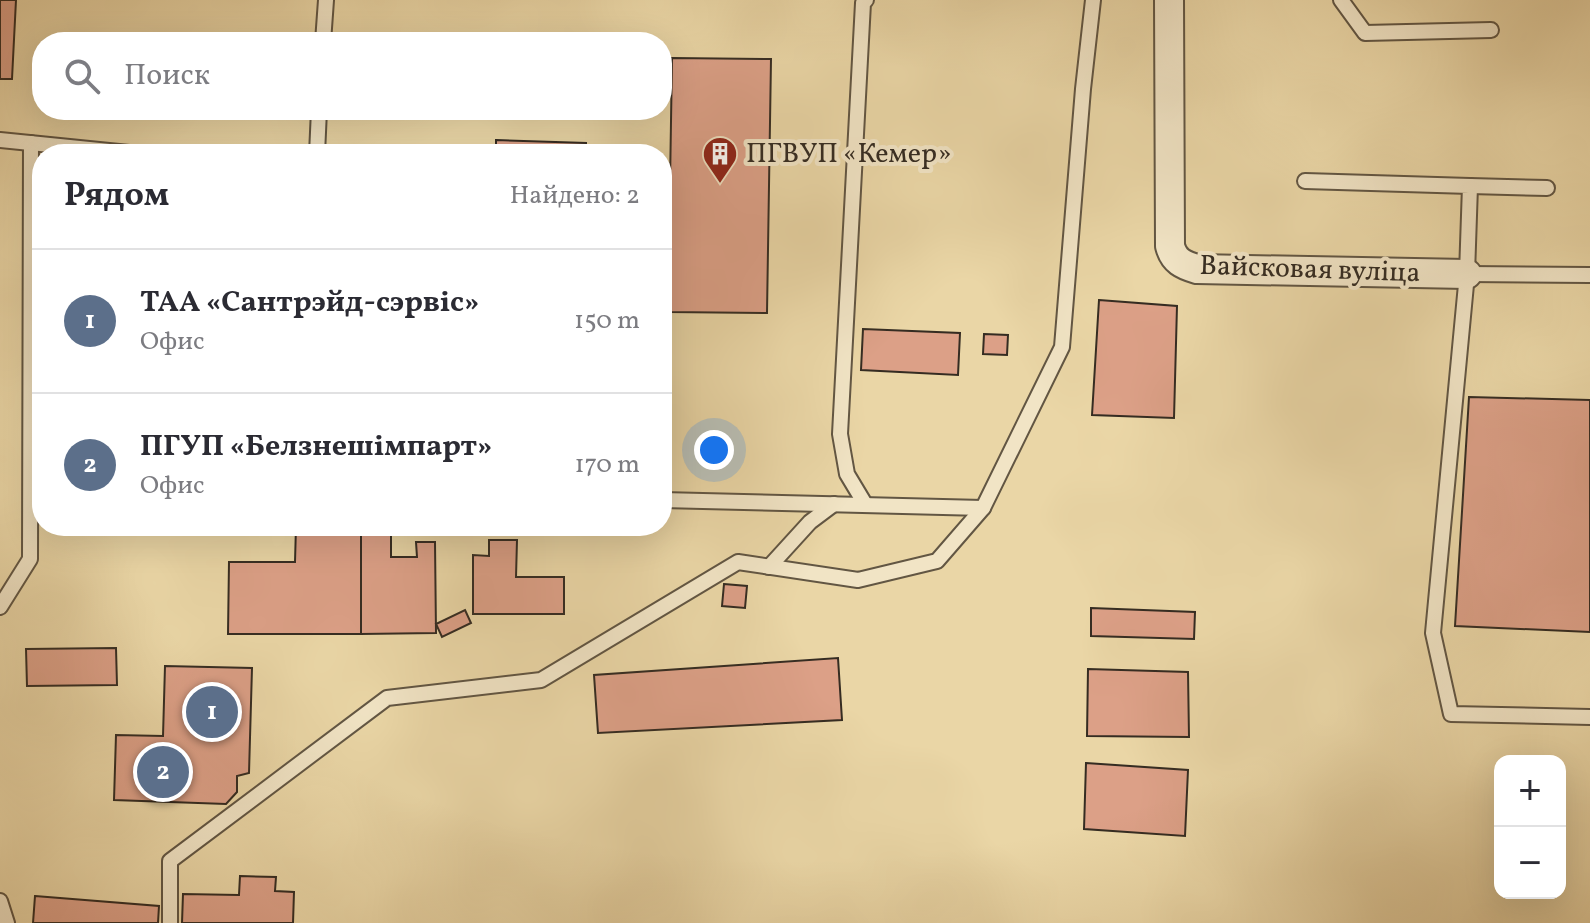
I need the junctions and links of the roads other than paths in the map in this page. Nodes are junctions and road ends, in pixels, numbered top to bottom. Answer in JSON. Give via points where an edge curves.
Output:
{"nodes":[{"id":1,"x":326,"y":0,"type":"edge"},
{"id":2,"x":866,"y":0,"type":"edge"},
{"id":3,"x":1093,"y":0,"type":"edge"},
{"id":4,"x":1169,"y":0,"type":"edge"},
{"id":5,"x":1341,"y":0,"type":"edge"},
{"id":6,"x":1491,"y":30,"type":"dead end"},
{"id":7,"x":324,"y":32,"type":"edge"},
{"id":8,"x":319,"y":120,"type":"edge"},
{"id":9,"x":0,"y":140,"type":"edge"},
{"id":10,"x":31,"y":143,"type":"junction"},
{"id":11,"x":41,"y":144,"type":"edge"},
{"id":12,"x":317,"y":144,"type":"edge"},
{"id":13,"x":1305,"y":181,"type":"dead end"},
{"id":14,"x":1470,"y":186,"type":"junction"},
{"id":15,"x":1547,"y":188,"type":"dead end"},
{"id":16,"x":1467,"y":274,"type":"junction"},
{"id":17,"x":1590,"y":275,"type":"edge"},
{"id":18,"x":672,"y":500,"type":"edge"},
{"id":19,"x":834,"y":504,"type":"junction"},
{"id":20,"x":865,"y":504,"type":"junction"},
{"id":21,"x":983,"y":508,"type":"junction"},
{"id":22,"x":769,"y":567,"type":"junction"},
{"id":23,"x":0,"y":607,"type":"edge"},
{"id":24,"x":1590,"y":717,"type":"edge"},
{"id":25,"x":170,"y":923,"type":"edge"}],
"edges":[{"from":1,"to":7,"type":"lane"},
{"from":2,"to":20,"type":"lane","via":[[840,434],[847,474]]},
{"from":3,"to":21,"type":"lane","via":[[1062,347]]},
{"from":4,"to":16,"type":"street","name":"Вайсковая вуліца","via":[[1172,255],[1197,269]]},
{"from":5,"to":6,"type":"lane","via":[[1365,33]]},
{"from":8,"to":12,"type":"lane"},
{"from":9,"to":10,"type":"lane"},
{"from":10,"to":11,"type":"lane"},
{"from":10,"to":23,"type":"lane","via":[[30,559]]},
{"from":13,"to":14,"type":"lane"},
{"from":14,"to":15,"type":"lane"},
{"from":14,"to":16,"type":"lane"},
{"from":16,"to":17,"type":"lane"},
{"from":16,"to":24,"type":"lane","via":[[1433,633],[1451,714]]},
{"from":18,"to":19,"type":"lane"},
{"from":19,"to":20,"type":"lane"},
{"from":19,"to":22,"type":"lane"},
{"from":20,"to":21,"type":"lane"},
{"from":21,"to":22,"type":"lane","via":[[937,561],[858,580]]},
{"from":22,"to":25,"type":"lane","via":[[738,562],[541,680],[387,698],[170,861]]}]}
